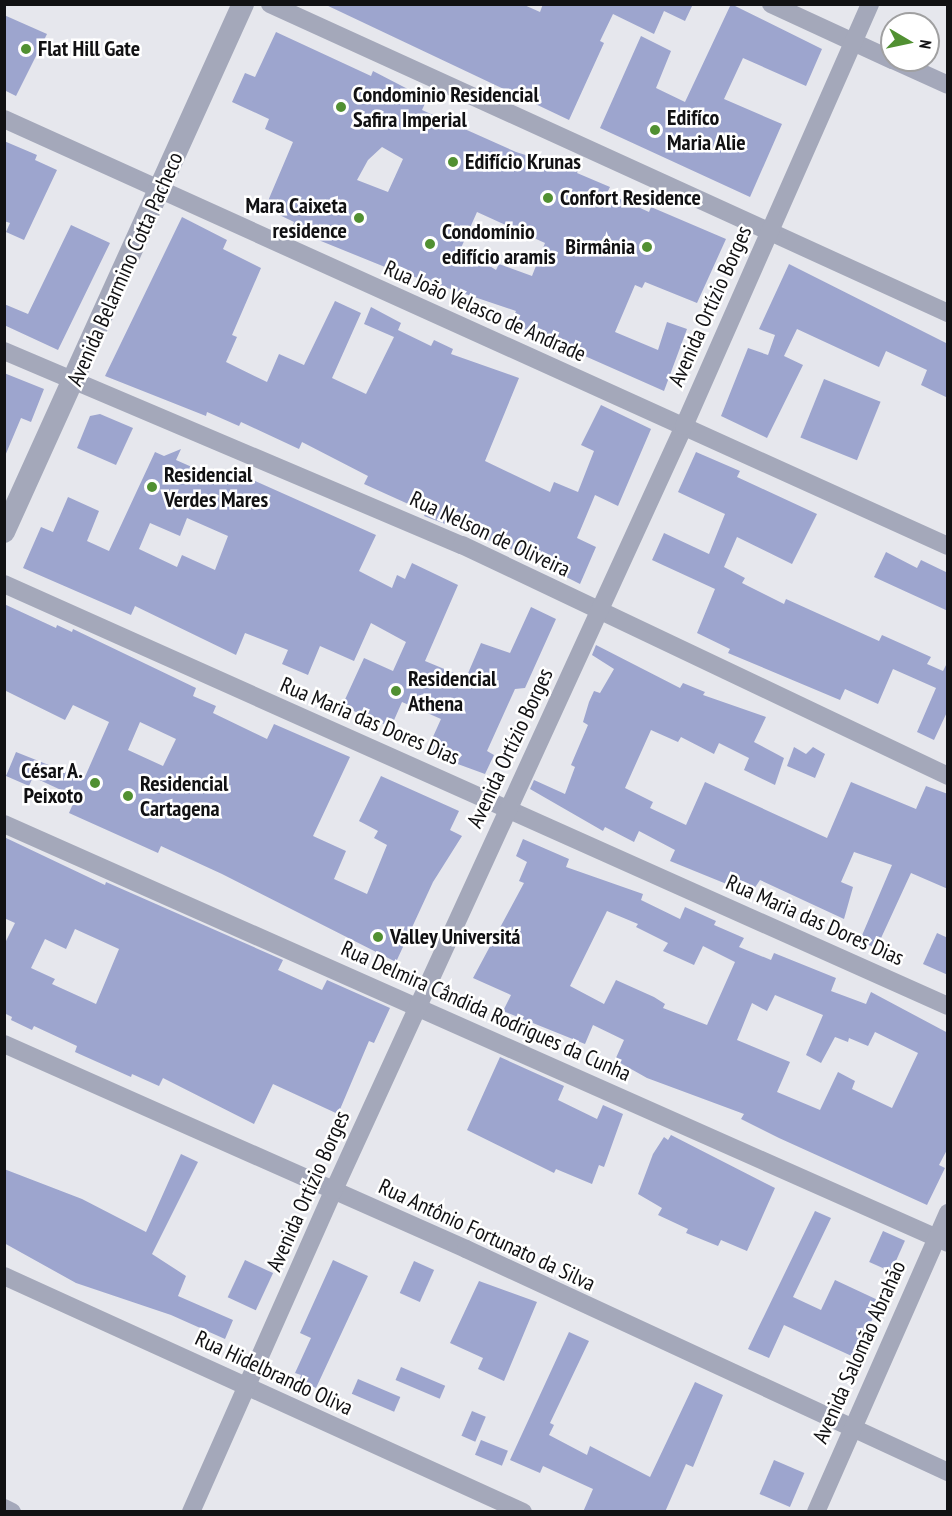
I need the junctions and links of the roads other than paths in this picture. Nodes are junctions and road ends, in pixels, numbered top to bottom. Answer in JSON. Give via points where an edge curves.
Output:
{"nodes":[{"id":1,"x":243,"y":4,"type":"edge"},
{"id":2,"x":270,"y":4,"type":"edge"},
{"id":3,"x":771,"y":4,"type":"edge"},
{"id":4,"x":870,"y":4,"type":"edge"},
{"id":5,"x":853,"y":42,"type":"junction"},
{"id":6,"x":880,"y":54,"type":"edge"},
{"id":7,"x":919,"y":72,"type":"edge"},
{"id":8,"x":948,"y":85,"type":"edge"},
{"id":9,"x":4,"y":119,"type":"edge"},
{"id":10,"x":160,"y":190,"type":"junction"},
{"id":11,"x":768,"y":233,"type":"junction"},
{"id":12,"x":948,"y":313,"type":"edge"},
{"id":13,"x":4,"y":351,"type":"edge"},
{"id":14,"x":77,"y":380,"type":"junction"},
{"id":15,"x":684,"y":426,"type":"junction"},
{"id":16,"x":4,"y":532,"type":"edge"},
{"id":17,"x":948,"y":546,"type":"edge"},
{"id":18,"x":4,"y":584,"type":"edge"},
{"id":19,"x":600,"y":612,"type":"junction"},
{"id":20,"x":948,"y":776,"type":"edge"},
{"id":21,"x":508,"y":807,"type":"junction"},
{"id":22,"x":4,"y":824,"type":"edge"},
{"id":23,"x":948,"y":1006,"type":"edge"},
{"id":24,"x":419,"y":1007,"type":"junction"},
{"id":25,"x":4,"y":1044,"type":"edge"},
{"id":26,"x":333,"y":1192,"type":"junction"},
{"id":27,"x":948,"y":1213,"type":"edge"},
{"id":28,"x":942,"y":1240,"type":"edge"},
{"id":29,"x":4,"y":1276,"type":"edge"},
{"id":30,"x":247,"y":1389,"type":"junction"},
{"id":31,"x":851,"y":1428,"type":"junction"},
{"id":32,"x":948,"y":1472,"type":"edge"},
{"id":33,"x":4,"y":1508,"type":"edge"},
{"id":34,"x":12,"y":1512,"type":"edge"},
{"id":35,"x":191,"y":1512,"type":"edge"},
{"id":36,"x":523,"y":1512,"type":"edge"},
{"id":37,"x":816,"y":1512,"type":"edge"}],
"edges":[{"from":1,"to":10,"type":"street","name":"Avenida Belarmino Cotta Pacheco"},
{"from":2,"to":11,"type":"street"},
{"from":3,"to":5,"type":"street"},
{"from":4,"to":5,"type":"street","name":"Avenida Ortízio Borges"},
{"from":5,"to":6,"type":"street"},
{"from":5,"to":11,"type":"street","name":"Avenida Ortízio Borges"},
{"from":7,"to":8,"type":"street"},
{"from":9,"to":10,"type":"street","name":"Rua João Velasco de Andrade"},
{"from":10,"to":14,"type":"street","name":"Avenida Belarmino Cotta Pacheco"},
{"from":10,"to":15,"type":"street","name":"Rua João Velasco de Andrade"},
{"from":11,"to":12,"type":"street"},
{"from":11,"to":15,"type":"street","name":"Avenida Ortízio Borges"},
{"from":13,"to":14,"type":"street","name":"Rua Nelson de Oliveira"},
{"from":14,"to":16,"type":"street","name":"Avenida Belarmino Cotta Pacheco"},
{"from":14,"to":19,"type":"street","name":"Rua Nelson de Oliveira","via":[[451,541]]},
{"from":15,"to":17,"type":"street","name":"Rua João Velasco de Andrade"},
{"from":15,"to":19,"type":"street","name":"Avenida Ortízio Borges"},
{"from":18,"to":21,"type":"street","name":"Rua Maria das Dores Dias"},
{"from":19,"to":20,"type":"street","name":"Rua Nelson de Oliveira"},
{"from":19,"to":21,"type":"street","name":"Avenida Ortízio Borges"},
{"from":21,"to":23,"type":"street","name":"Rua Maria das Dores Dias"},
{"from":21,"to":24,"type":"street","name":"Avenida Ortízio Borges"},
{"from":22,"to":24,"type":"street","name":"Rua Delmira Cândida Rodrigues da Cunha"},
{"from":24,"to":26,"type":"street","name":"Avenida Ortízio Borges"},
{"from":24,"to":28,"type":"street","name":"Rua Delmira Cândida Rodrigues da Cunha"},
{"from":25,"to":26,"type":"street","name":"Rua Antônio Fortunato da Silva"},
{"from":26,"to":30,"type":"street","name":"Avenida Ortízio Borges"},
{"from":26,"to":31,"type":"street","name":"Rua Antônio Fortunato da Silva"},
{"from":27,"to":28,"type":"street","name":"Avenida Salomão Abrahão"},
{"from":28,"to":31,"type":"street","name":"Avenida Salomão Abrahão"},
{"from":29,"to":30,"type":"street","name":"Rua Hidelbrando Oliva"},
{"from":30,"to":35,"type":"street","name":"Avenida Ortízio Borges"},
{"from":30,"to":36,"type":"street","name":"Rua Hidelbrando Oliva"},
{"from":31,"to":32,"type":"street","name":"Rua Antônio Fortunato da Silva"},
{"from":31,"to":37,"type":"street","name":"Avenida Salomão Abrahão"},
{"from":33,"to":34,"type":"street"}]}
